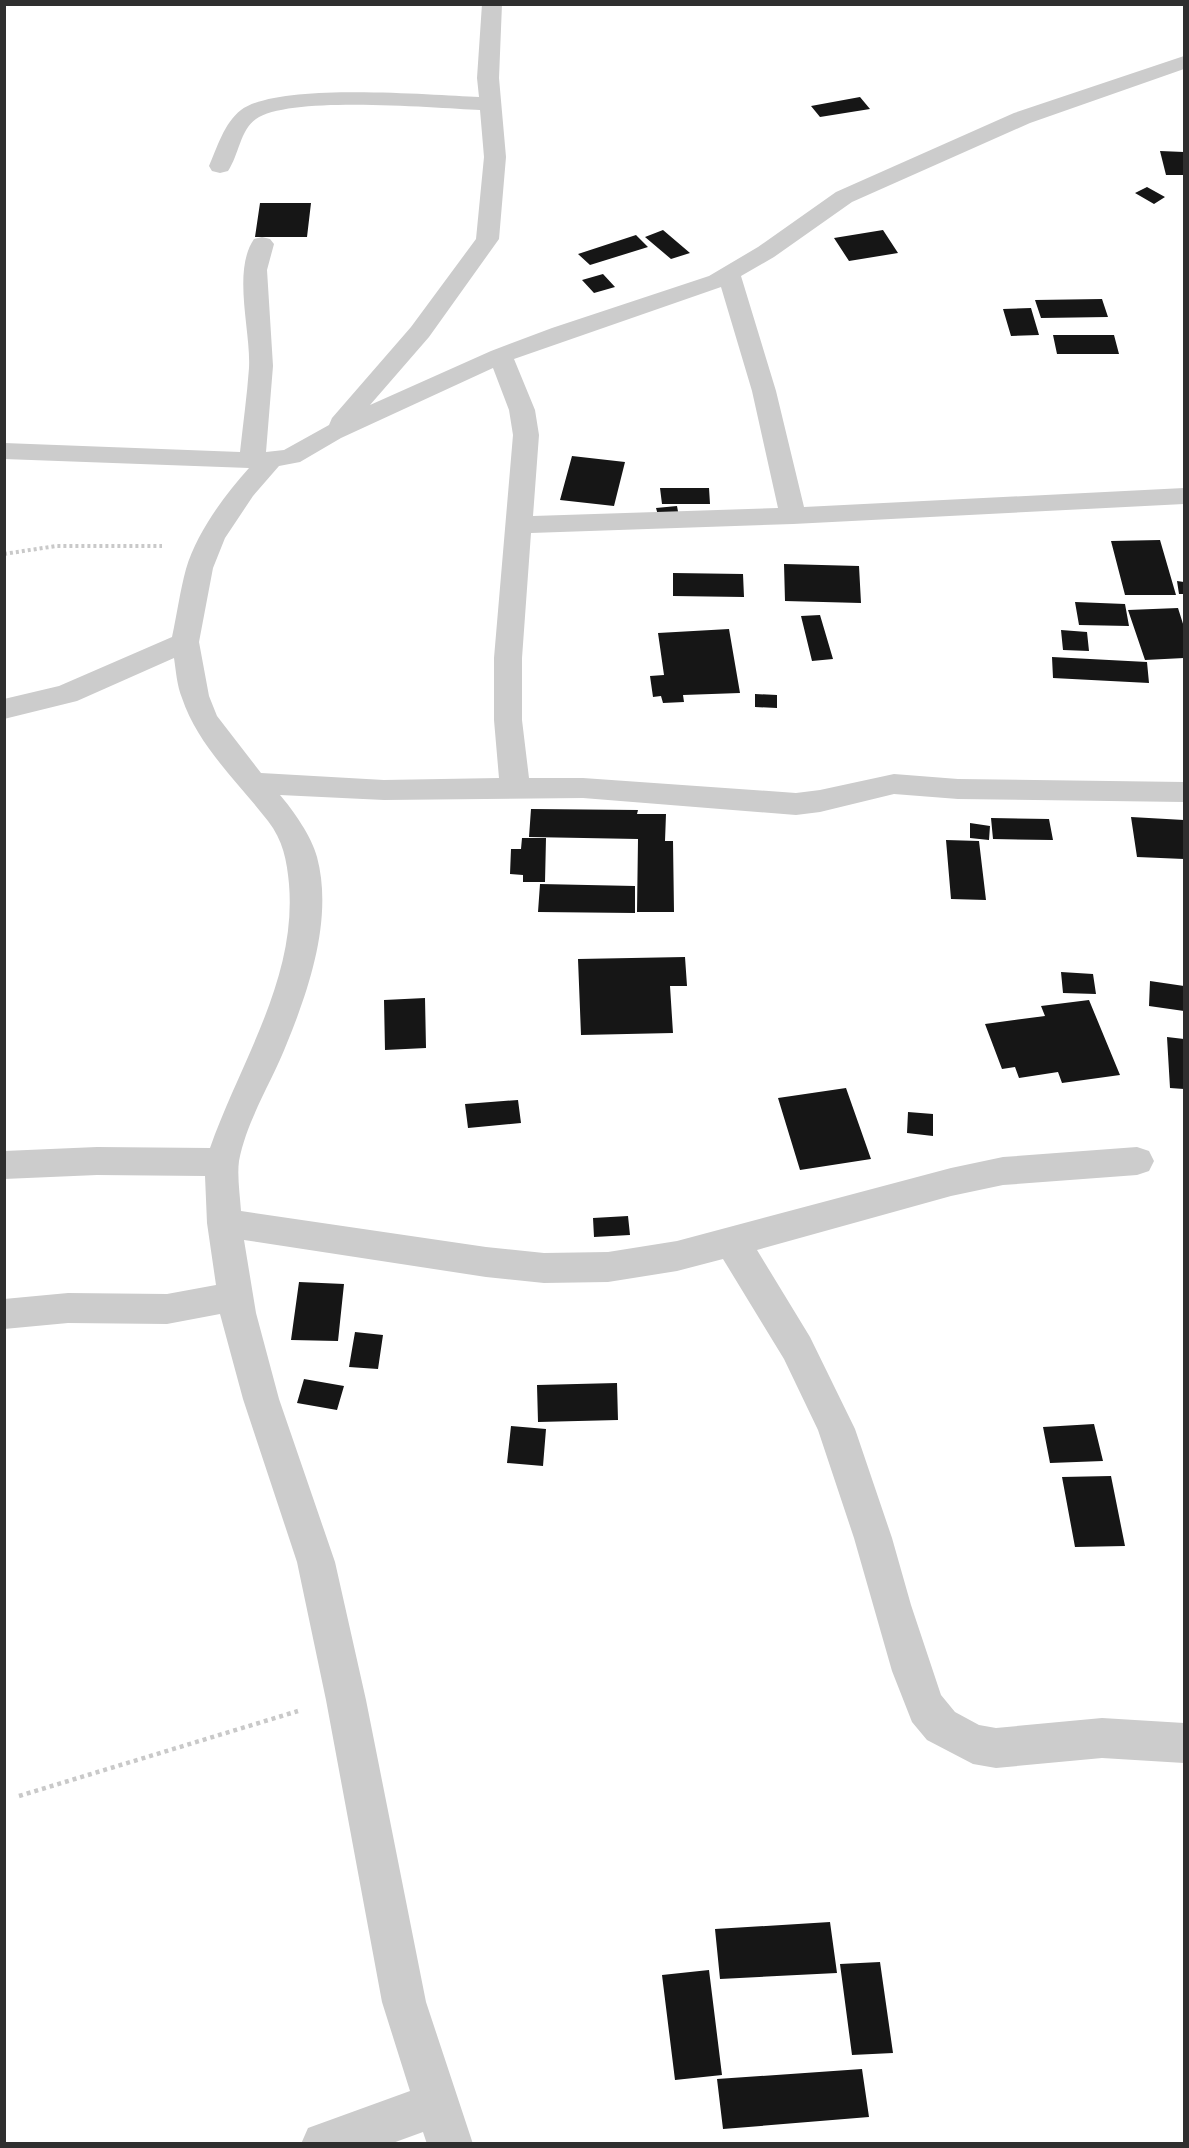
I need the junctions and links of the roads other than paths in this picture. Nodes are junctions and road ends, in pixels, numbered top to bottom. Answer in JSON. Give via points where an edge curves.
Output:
{"nodes":[{"id":1,"x":492,"y":4,"type":"edge"},
{"id":2,"x":1185,"y":63,"type":"edge"},
{"id":3,"x":491,"y":105,"type":"junction"},
{"id":4,"x":220,"y":166,"type":"dead end"},
{"id":5,"x":262,"y":244,"type":"dead end"},
{"id":6,"x":729,"y":274,"type":"junction"},
{"id":7,"x":500,"y":356,"type":"junction"},
{"id":8,"x":332,"y":433,"type":"junction"},
{"id":9,"x":4,"y":451,"type":"edge"},
{"id":10,"x":261,"y":460,"type":"junction"},
{"id":11,"x":1185,"y":496,"type":"edge"},
{"id":12,"x":794,"y":516,"type":"junction"},
{"id":13,"x":519,"y":525,"type":"junction"},
{"id":14,"x":185,"y":642,"type":"junction"},
{"id":15,"x":4,"y":709,"type":"edge"},
{"id":16,"x":255,"y":783,"type":"junction"},
{"id":17,"x":515,"y":790,"type":"junction"},
{"id":18,"x":1185,"y":792,"type":"edge"},
{"id":19,"x":1137,"y":1161,"type":"dead end"},
{"id":20,"x":222,"y":1162,"type":"junction"},
{"id":21,"x":4,"y":1165,"type":"edge"},
{"id":22,"x":224,"y":1223,"type":"junction"},
{"id":23,"x":730,"y":1242,"type":"junction"},
{"id":24,"x":235,"y":1295,"type":"junction"},
{"id":25,"x":4,"y":1314,"type":"edge"},
{"id":26,"x":1185,"y":1743,"type":"edge"},
{"id":27,"x":444,"y":2124,"type":"edge"},
{"id":28,"x":324,"y":2144,"type":"edge"}],
"edges":[{"from":1,"to":3,"type":"street","via":[[488,78]]},
{"from":2,"to":6,"type":"street","via":[[1022,118],[844,197]]},
{"from":3,"to":4,"type":"street","via":[[346,100],[268,105],[249,114]]},
{"from":3,"to":8,"type":"street","via":[[495,157],[487,239],[420,332]]},
{"from":5,"to":10,"type":"street","via":[[255,270]]},
{"from":6,"to":7,"type":"street","via":[[677,296]]},
{"from":6,"to":12,"type":"street","via":[[764,391]]},
{"from":7,"to":8,"type":"street"},
{"from":7,"to":13,"type":"street","via":[[522,410],[526,435]]},
{"from":8,"to":10,"type":"street","via":[[291,456]]},
{"from":9,"to":10,"type":"street"},
{"from":10,"to":14,"type":"street","via":[[209,545],[200,568]]},
{"from":11,"to":12,"type":"street"},
{"from":12,"to":13,"type":"street"},
{"from":13,"to":17,"type":"street","via":[[508,658],[508,720]]},
{"from":14,"to":15,"type":"street","via":[[67,694]]},
{"from":14,"to":16,"type":"street","via":[[195,696],[204,718]]},
{"from":16,"to":17,"type":"street"},
{"from":16,"to":20,"type":"street","via":[[282,816],[302,856],[307,911],[304,939],[282,1011],[241,1106]]},
{"from":17,"to":18,"type":"street","via":[[583,788],[796,804],[894,784],[958,789]]},
{"from":19,"to":23,"type":"street","via":[[1003,1171]]},
{"from":20,"to":21,"type":"street"},
{"from":20,"to":22,"type":"street"},
{"from":22,"to":23,"type":"street","via":[[544,1268],[608,1267]]},
{"from":22,"to":24,"type":"street"},
{"from":23,"to":26,"type":"street","via":[[797,1347],[836,1429],[912,1671],[926,1708],[941,1726],[973,1744],[996,1748],[1102,1738]]},
{"from":24,"to":25,"type":"street","via":[[192,1306],[153,1310],[68,1308]]},
{"from":24,"to":27,"type":"street","via":[[261,1399],[316,1562],[404,2002]]},
{"from":27,"to":28,"type":"street"}]}
